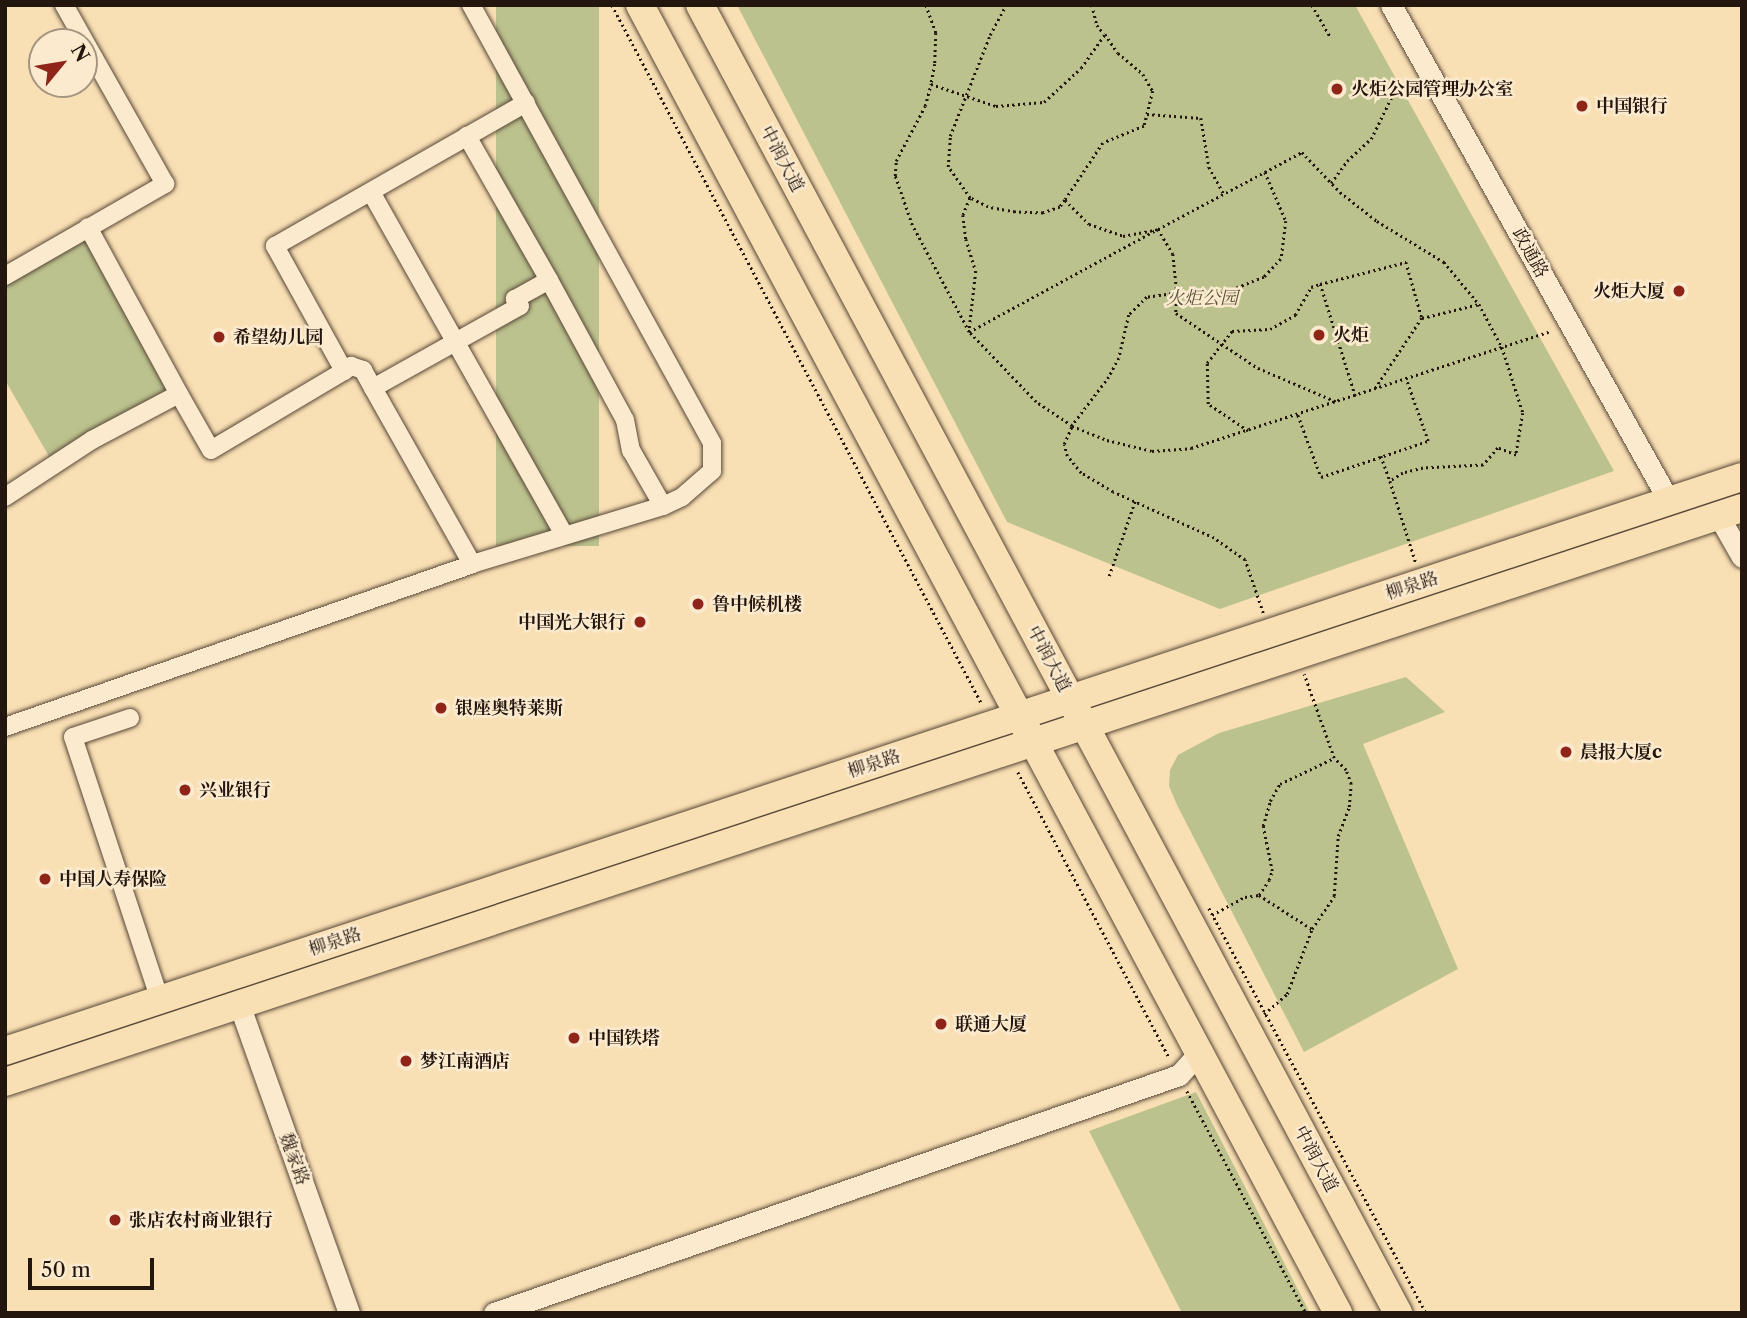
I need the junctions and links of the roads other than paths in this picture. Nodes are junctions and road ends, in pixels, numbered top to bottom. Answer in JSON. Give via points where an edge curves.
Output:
{"nodes":[{"id":1,"x":64,"y":5,"type":"edge"},
{"id":2,"x":471,"y":5,"type":"edge"},
{"id":3,"x":640,"y":5,"type":"edge"},
{"id":4,"x":700,"y":5,"type":"edge"},
{"id":5,"x":1391,"y":5,"type":"edge"},
{"id":6,"x":526,"y":103,"type":"junction"},
{"id":7,"x":467,"y":136,"type":"junction"},
{"id":8,"x":370,"y":192,"type":"junction"},
{"id":9,"x":88,"y":228,"type":"junction"},
{"id":10,"x":5,"y":276,"type":"edge"},
{"id":11,"x":549,"y":280,"type":"junction"},
{"id":12,"x":454,"y":343,"type":"junction"},
{"id":13,"x":344,"y":370,"type":"junction"},
{"id":14,"x":373,"y":388,"type":"junction"},
{"id":15,"x":179,"y":394,"type":"junction"},
{"id":16,"x":1742,"y":477,"type":"edge"},
{"id":17,"x":5,"y":497,"type":"edge"},
{"id":18,"x":1669,"y":501,"type":"junction"},
{"id":19,"x":663,"y":506,"type":"junction"},
{"id":20,"x":1730,"y":512,"type":"edge"},
{"id":21,"x":564,"y":535,"type":"junction"},
{"id":22,"x":1742,"y":557,"type":"edge"},
{"id":23,"x":472,"y":564,"type":"junction"},
{"id":24,"x":1070,"y":699,"type":"junction"},
{"id":25,"x":130,"y":718,"type":"dead end"},
{"id":26,"x":1006,"y":720,"type":"junction"},
{"id":27,"x":1085,"y":725,"type":"junction"},
{"id":28,"x":5,"y":727,"type":"edge"},
{"id":29,"x":1020,"y":746,"type":"junction"},
{"id":30,"x":160,"y":1000,"type":"junction"},
{"id":31,"x":239,"y":1004,"type":"junction"},
{"id":32,"x":5,"y":1051,"type":"edge"},
{"id":33,"x":1199,"y":1053,"type":"junction"},
{"id":34,"x":5,"y":1082,"type":"edge"},
{"id":35,"x":349,"y":1313,"type":"edge"},
{"id":36,"x":494,"y":1313,"type":"edge"},
{"id":37,"x":1338,"y":1313,"type":"edge"},
{"id":38,"x":1398,"y":1313,"type":"edge"}],
"edges":[{"from":1,"to":9,"type":"street","via":[[165,184]]},
{"from":2,"to":6,"type":"street"},
{"from":3,"to":26,"type":"main road"},
{"from":4,"to":24,"type":"main road","name":"中润大道"},
{"from":5,"to":18,"type":"street","name":"政通路"},
{"from":6,"to":7,"type":"street"},
{"from":6,"to":19,"type":"street","via":[[712,443],[712,471],[682,497]]},
{"from":7,"to":8,"type":"street"},
{"from":7,"to":11,"type":"street"},
{"from":8,"to":12,"type":"street"},
{"from":8,"to":13,"type":"street","via":[[275,246]]},
{"from":9,"to":10,"type":"street"},
{"from":9,"to":15,"type":"street"},
{"from":11,"to":12,"type":"street","via":[[516,299],[520,306]]},
{"from":11,"to":19,"type":"street","via":[[625,420],[631,450]]},
{"from":12,"to":14,"type":"street"},
{"from":12,"to":21,"type":"street"},
{"from":13,"to":14,"type":"street","via":[[351,366],[363,370]]},
{"from":13,"to":15,"type":"street","via":[[211,450]]},
{"from":14,"to":23,"type":"street"},
{"from":15,"to":17,"type":"street","via":[[92,440]]},
{"from":16,"to":18,"type":"main road","name":"柳泉路"},
{"from":18,"to":24,"type":"main road","name":"柳泉路"},
{"from":19,"to":21,"type":"street"},
{"from":20,"to":22,"type":"street"},
{"from":20,"to":27,"type":"main road","name":"柳泉路"},
{"from":21,"to":23,"type":"street"},
{"from":23,"to":28,"type":"street"},
{"from":24,"to":26,"type":"main road","name":"柳泉路"},
{"from":24,"to":27,"type":"main road","name":"中润大道"},
{"from":25,"to":30,"type":"street","via":[[73,737]]},
{"from":26,"to":29,"type":"main road"},
{"from":26,"to":30,"type":"main road","name":"柳泉路"},
{"from":27,"to":29,"type":"main road","name":"柳泉路"},
{"from":27,"to":38,"type":"main road","name":"中润大道"},
{"from":29,"to":31,"type":"main road","name":"柳泉路"},
{"from":29,"to":33,"type":"main road"},
{"from":30,"to":32,"type":"main road","name":"柳泉路"},
{"from":31,"to":34,"type":"main road","name":"柳泉路"},
{"from":31,"to":35,"type":"street","name":"魏家路"},
{"from":33,"to":36,"type":"street","via":[[1179,1075]]},
{"from":33,"to":37,"type":"main road"}]}
